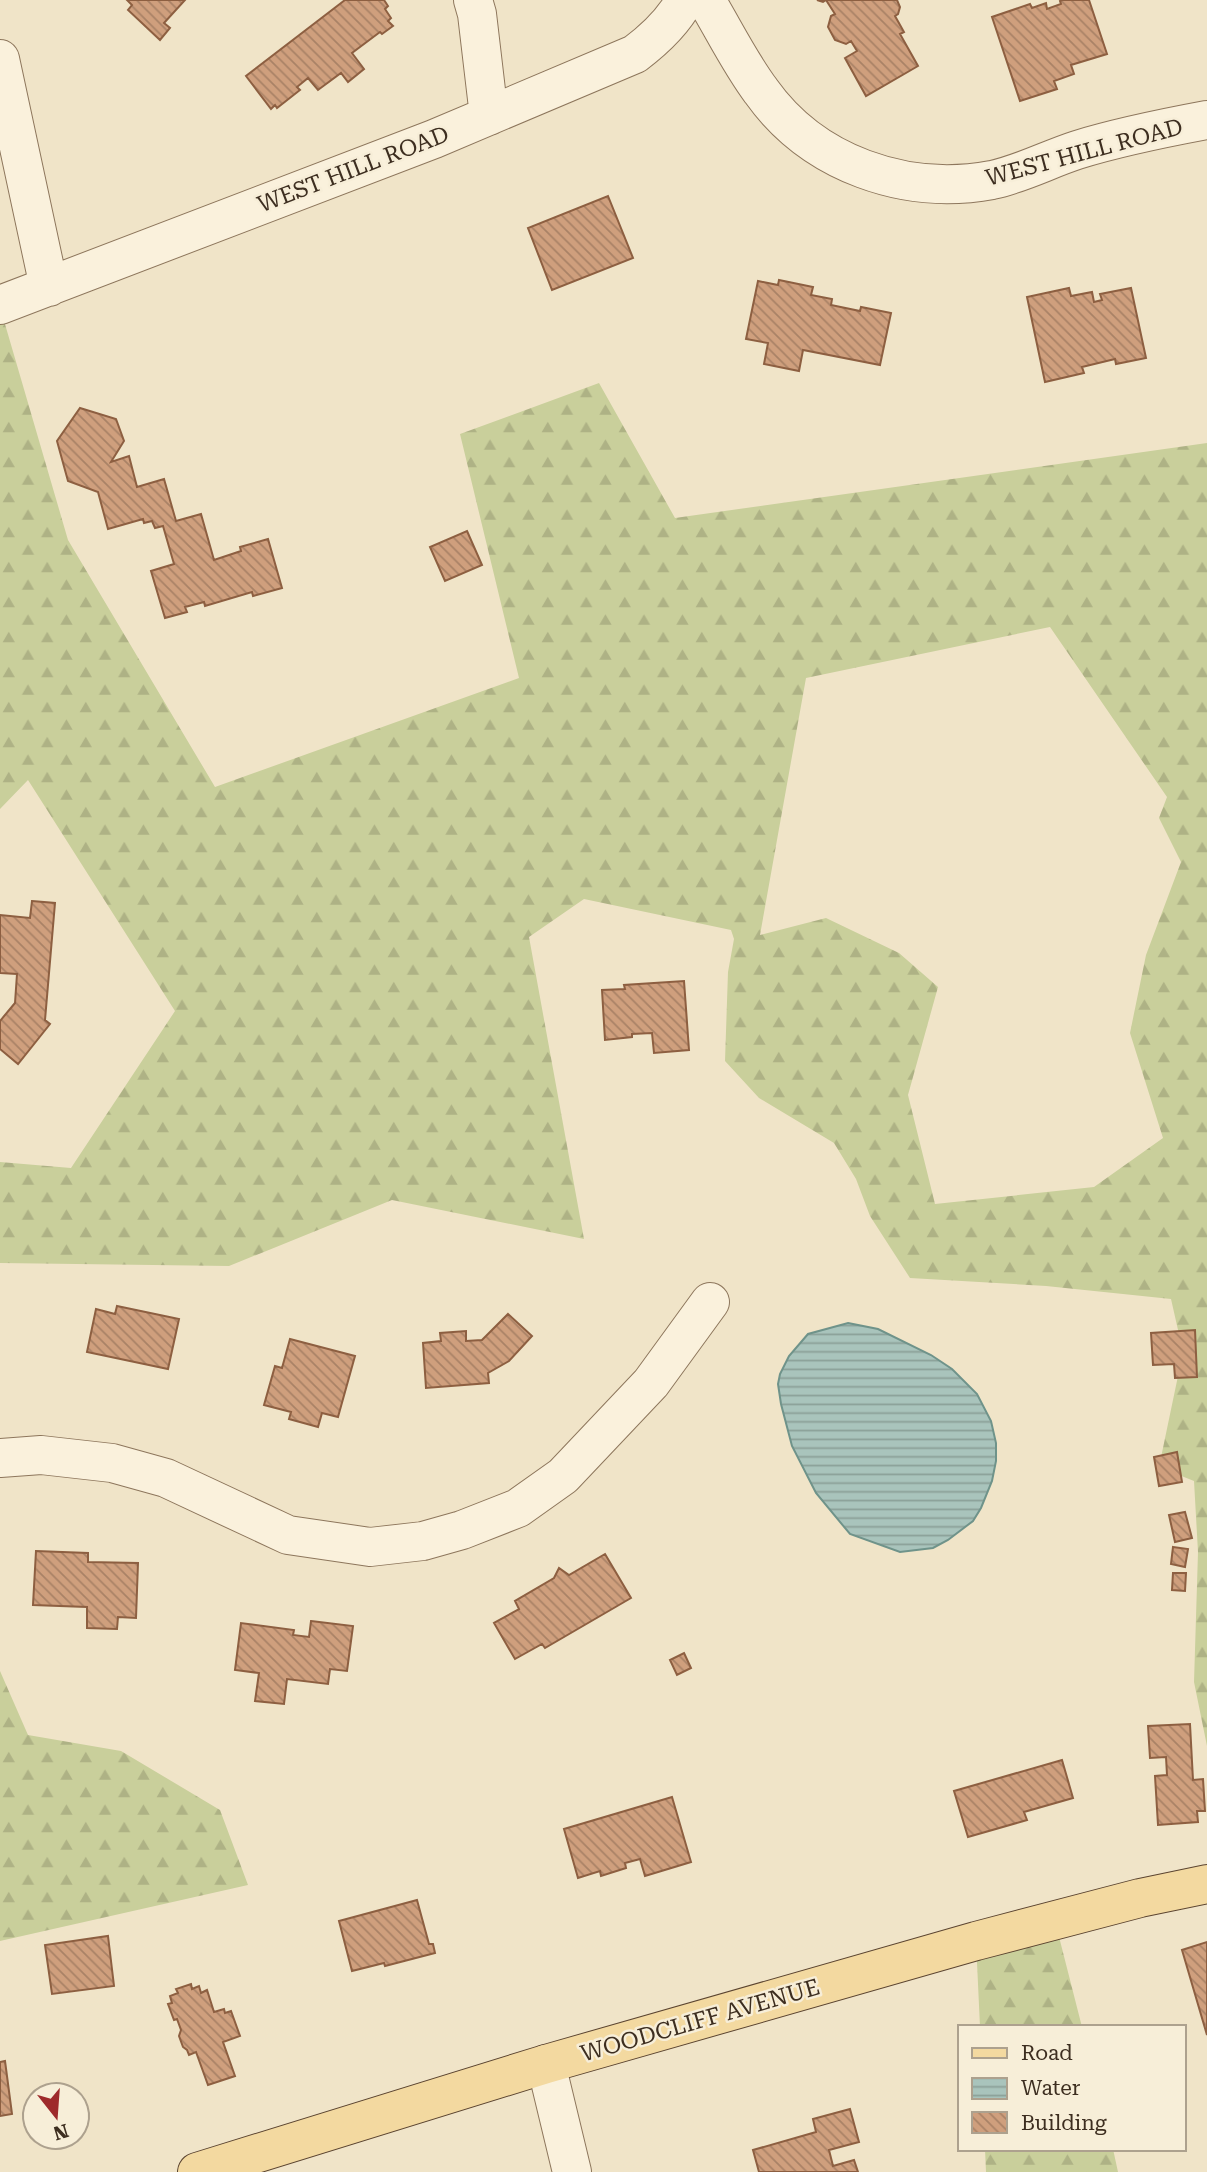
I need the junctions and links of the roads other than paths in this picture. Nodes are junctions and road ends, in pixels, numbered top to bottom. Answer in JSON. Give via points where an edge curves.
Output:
{"nodes":[{"id":1,"x":473,"y":0,"type":"edge"},
{"id":2,"x":685,"y":0,"type":"edge"},
{"id":3,"x":706,"y":0,"type":"edge"},
{"id":4,"x":0,"y":59,"type":"edge"},
{"id":5,"x":489,"y":116,"type":"junction"},
{"id":6,"x":1207,"y":120,"type":"edge"},
{"id":7,"x":49,"y":287,"type":"junction"},
{"id":8,"x":0,"y":305,"type":"edge"},
{"id":9,"x":710,"y":1302,"type":"dead end"},
{"id":10,"x":0,"y":1458,"type":"edge"},
{"id":11,"x":1207,"y":1884,"type":"edge"},
{"id":12,"x":545,"y":2064,"type":"junction"},
{"id":13,"x":197,"y":2172,"type":"edge"},
{"id":14,"x":572,"y":2172,"type":"edge"}],
"edges":[{"from":1,"to":5,"type":"street"},
{"from":2,"to":5,"type":"street","name":"WEST HILL ROAD","via":[[651,42],[635,54]]},
{"from":3,"to":6,"type":"street","name":"WEST HILL ROAD","via":[[761,92],[793,127],[831,155],[874,174],[948,185],[994,179],[1079,149]]},
{"from":4,"to":7,"type":"street"},
{"from":5,"to":7,"type":"street","name":"WEST HILL ROAD"},
{"from":7,"to":8,"type":"street","name":"WEST HILL ROAD"},
{"from":9,"to":10,"type":"street","via":[[651,1383],[563,1476],[518,1508],[423,1541],[370,1547],[288,1535],[166,1478],[112,1464],[41,1455]]},
{"from":11,"to":12,"type":"main road","name":"WOODCLIFF AVENUE","via":[[976,1941]]},
{"from":12,"to":13,"type":"main road","name":"WOODCLIFF AVENUE"},
{"from":12,"to":14,"type":"street"}]}
